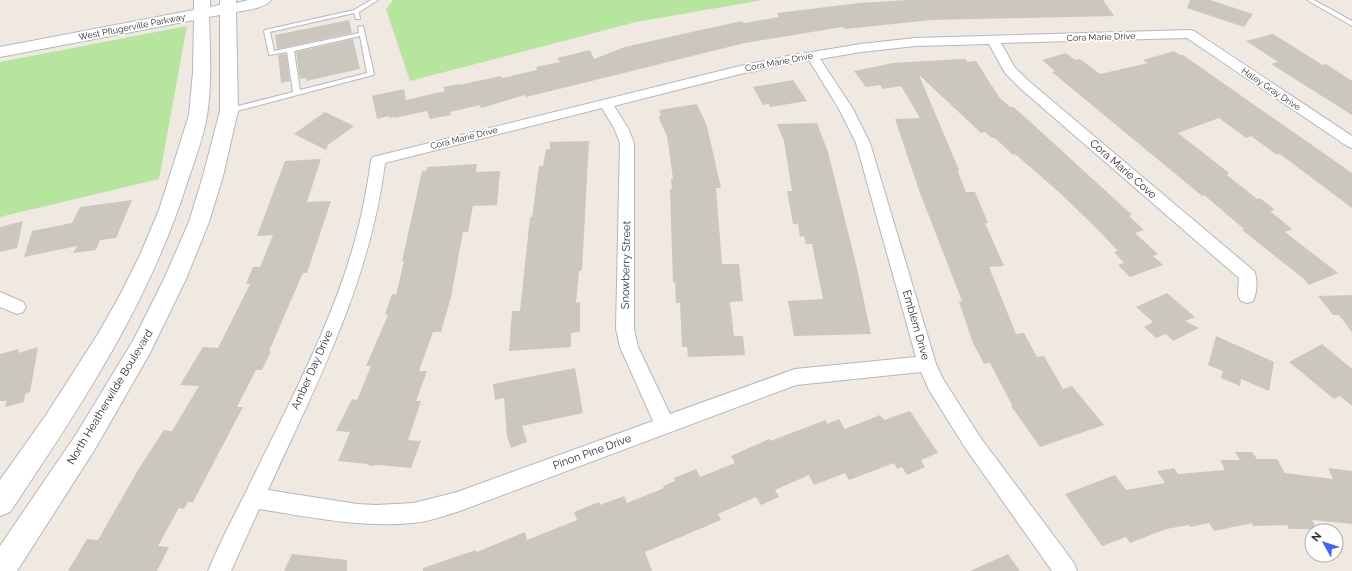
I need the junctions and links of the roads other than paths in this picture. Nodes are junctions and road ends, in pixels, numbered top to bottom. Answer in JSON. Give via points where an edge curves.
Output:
{"nodes":[{"id":1,"x":262,"y":0,"type":"edge"},
{"id":2,"x":375,"y":0,"type":"edge"},
{"id":3,"x":1310,"y":0,"type":"edge"},
{"id":4,"x":228,"y":4,"type":"edge"},
{"id":5,"x":202,"y":5,"type":"edge"},
{"id":6,"x":1352,"y":24,"type":"edge"},
{"id":7,"x":1190,"y":34,"type":"joint"},
{"id":8,"x":0,"y":37,"type":"edge"},
{"id":9,"x":993,"y":40,"type":"junction"},
{"id":10,"x":290,"y":50,"type":"junction"},
{"id":11,"x":0,"y":52,"type":"edge"},
{"id":12,"x":812,"y":56,"type":"junction"},
{"id":13,"x":298,"y":93,"type":"junction"},
{"id":14,"x":199,"y":98,"type":"junction"},
{"id":15,"x":606,"y":103,"type":"junction"},
{"id":16,"x":229,"y":111,"type":"junction"},
{"id":17,"x":1352,"y":143,"type":"edge"},
{"id":18,"x":378,"y":160,"type":"joint"},
{"id":19,"x":1247,"y":296,"type":"dead end"},
{"id":20,"x":0,"y":299,"type":"edge"},
{"id":21,"x":17,"y":307,"type":"dead end"},
{"id":22,"x":927,"y":364,"type":"junction"},
{"id":23,"x":665,"y":425,"type":"junction"},
{"id":24,"x":254,"y":498,"type":"junction"},
{"id":25,"x":0,"y":503,"type":"edge"},
{"id":26,"x":0,"y":571,"type":"edge"},
{"id":27,"x":219,"y":571,"type":"edge"},
{"id":28,"x":1066,"y":571,"type":"edge"}],
"edges":[{"from":1,"to":4,"type":"main road","name":"West Pflugerville Parkway","via":[[252,4]]},
{"from":2,"to":10,"type":"lane","via":[[357,15],[267,30],[271,54]]},
{"from":3,"to":6,"type":"lane"},
{"from":4,"to":5,"type":"main road","name":"West Pflugerville Parkway"},
{"from":4,"to":16,"type":"main road","name":"North Heatherwilde Boulevard"},
{"from":5,"to":8,"type":"main road","name":"West Pflugerville Parkway"},
{"from":5,"to":11,"type":"main road","name":"West Pflugerville Parkway"},
{"from":5,"to":14,"type":"main road"},
{"from":7,"to":9,"type":"street","name":"Cora Marie Drive"},
{"from":7,"to":17,"type":"street","name":"Haley Gray Drive"},
{"from":9,"to":12,"type":"street","name":"Cora Marie Drive","via":[[915,42]]},
{"from":9,"to":19,"type":"street","name":"Cora Marie Cove","via":[[1010,70],[1026,86],[1248,276]]},
{"from":10,"to":13,"type":"lane"},
{"from":10,"to":13,"type":"lane","via":[[362,31],[371,74]]},
{"from":12,"to":15,"type":"street","name":"Cora Marie Drive","via":[[740,70]]},
{"from":12,"to":22,"type":"street","name":"Emblem Drive","via":[[853,118],[863,143]]},
{"from":13,"to":16,"type":"lane"},
{"from":14,"to":16,"type":"main road","via":[[210,109],[218,112]]},
{"from":14,"to":25,"type":"main road","via":[[197,116],[179,180],[164,225],[138,281],[104,347],[46,438]]},
{"from":15,"to":18,"type":"street","name":"Cora Marie Drive"},
{"from":15,"to":23,"type":"street","name":"Snowberry Street","via":[[627,143],[625,329],[632,353]]},
{"from":16,"to":26,"type":"main road","name":"North Heatherwilde Boulevard","via":[[199,222],[175,279],[142,346],[86,441]]},
{"from":18,"to":24,"type":"street","name":"Amber Day Drive","via":[[368,225],[355,269],[320,356]]},
{"from":20,"to":21,"type":"street"},
{"from":22,"to":23,"type":"street","name":"Pinon Pine Drive","via":[[795,378]]},
{"from":22,"to":28,"type":"street","name":"Emblem Drive","via":[[936,384],[973,443]]},
{"from":23,"to":24,"type":"street","name":"Pinon Pine Drive","via":[[457,502],[414,513],[357,514]]},
{"from":24,"to":27,"type":"street","name":"Amber Day Drive"}]}
